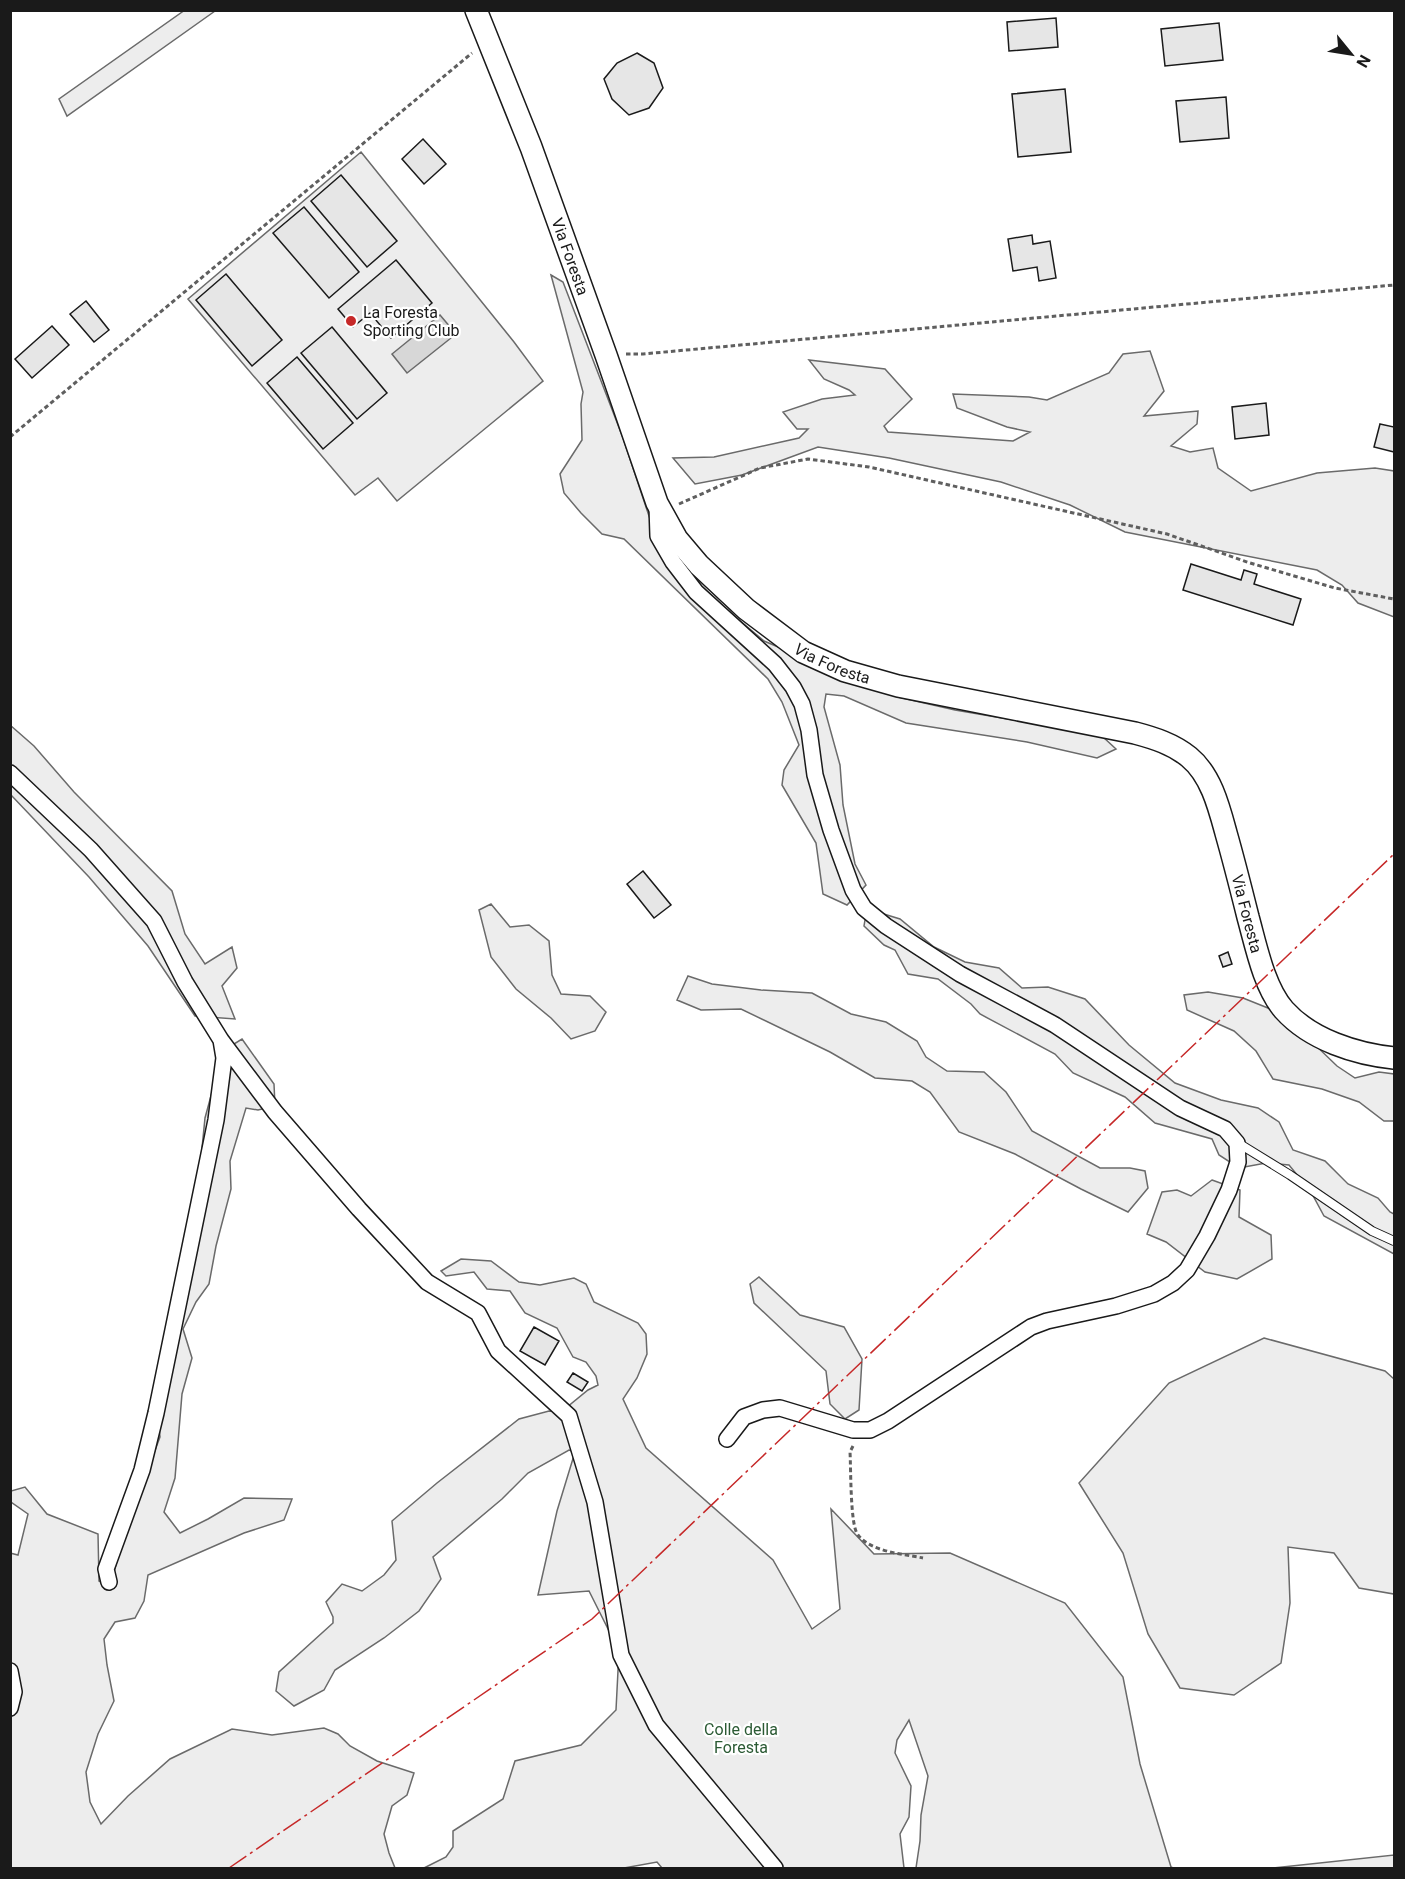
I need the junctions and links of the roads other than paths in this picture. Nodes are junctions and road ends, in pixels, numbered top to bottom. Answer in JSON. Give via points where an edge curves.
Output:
{"nodes":[{"id":1,"x":476,"y":10,"type":"edge"},
{"id":2,"x":657,"y":503,"type":"junction"},
{"id":3,"x":10,"y":773,"type":"edge"},
{"id":4,"x":221,"y":1040,"type":"junction"},
{"id":5,"x":1395,"y":1058,"type":"edge"},
{"id":6,"x":1237,"y":1143,"type":"junction"},
{"id":7,"x":1395,"y":1241,"type":"edge"},
{"id":8,"x":727,"y":1439,"type":"dead end"},
{"id":9,"x":109,"y":1582,"type":"dead end"},
{"id":10,"x":10,"y":1671,"type":"edge"},
{"id":11,"x":10,"y":1708,"type":"edge"},
{"id":12,"x":775,"y":1869,"type":"edge"}],
"edges":[{"from":1,"to":2,"type":"main road","name":"Via Foresta","via":[[531,147]]},
{"from":2,"to":5,"type":"main road","name":"Via Foresta","via":[[676,539],[699,565],[746,609],[803,652],[845,671],[898,686],[1135,733],[1174,747],[1189,758],[1202,771],[1221,814],[1257,952],[1270,988],[1283,1009],[1312,1033],[1353,1050]]},
{"from":2,"to":6,"type":"street","via":[[658,536],[673,562],[696,592],[775,664],[802,704],[815,775],[831,830],[853,890],[864,908],[960,974],[1055,1025],[1180,1108],[1225,1129]]},
{"from":3,"to":4,"type":"street","via":[[91,850],[154,921]]},
{"from":4,"to":9,"type":"street","via":[[224,1058],[216,1120],[177,1315],[142,1470],[106,1569]]},
{"from":4,"to":12,"type":"street","via":[[275,1112],[359,1209],[427,1282],[478,1313],[498,1351],[569,1416],[595,1502],[621,1654],[657,1725]]},
{"from":6,"to":7,"type":"lane","via":[[1372,1231]]},
{"from":6,"to":8,"type":"street","via":[[1238,1162],[1229,1190],[1187,1270],[1173,1283],[1154,1294],[1116,1306],[1031,1327],[870,1430],[853,1430],[780,1408],[744,1417]]},
{"from":10,"to":11,"type":"street","via":[[14,1692]]}]}
